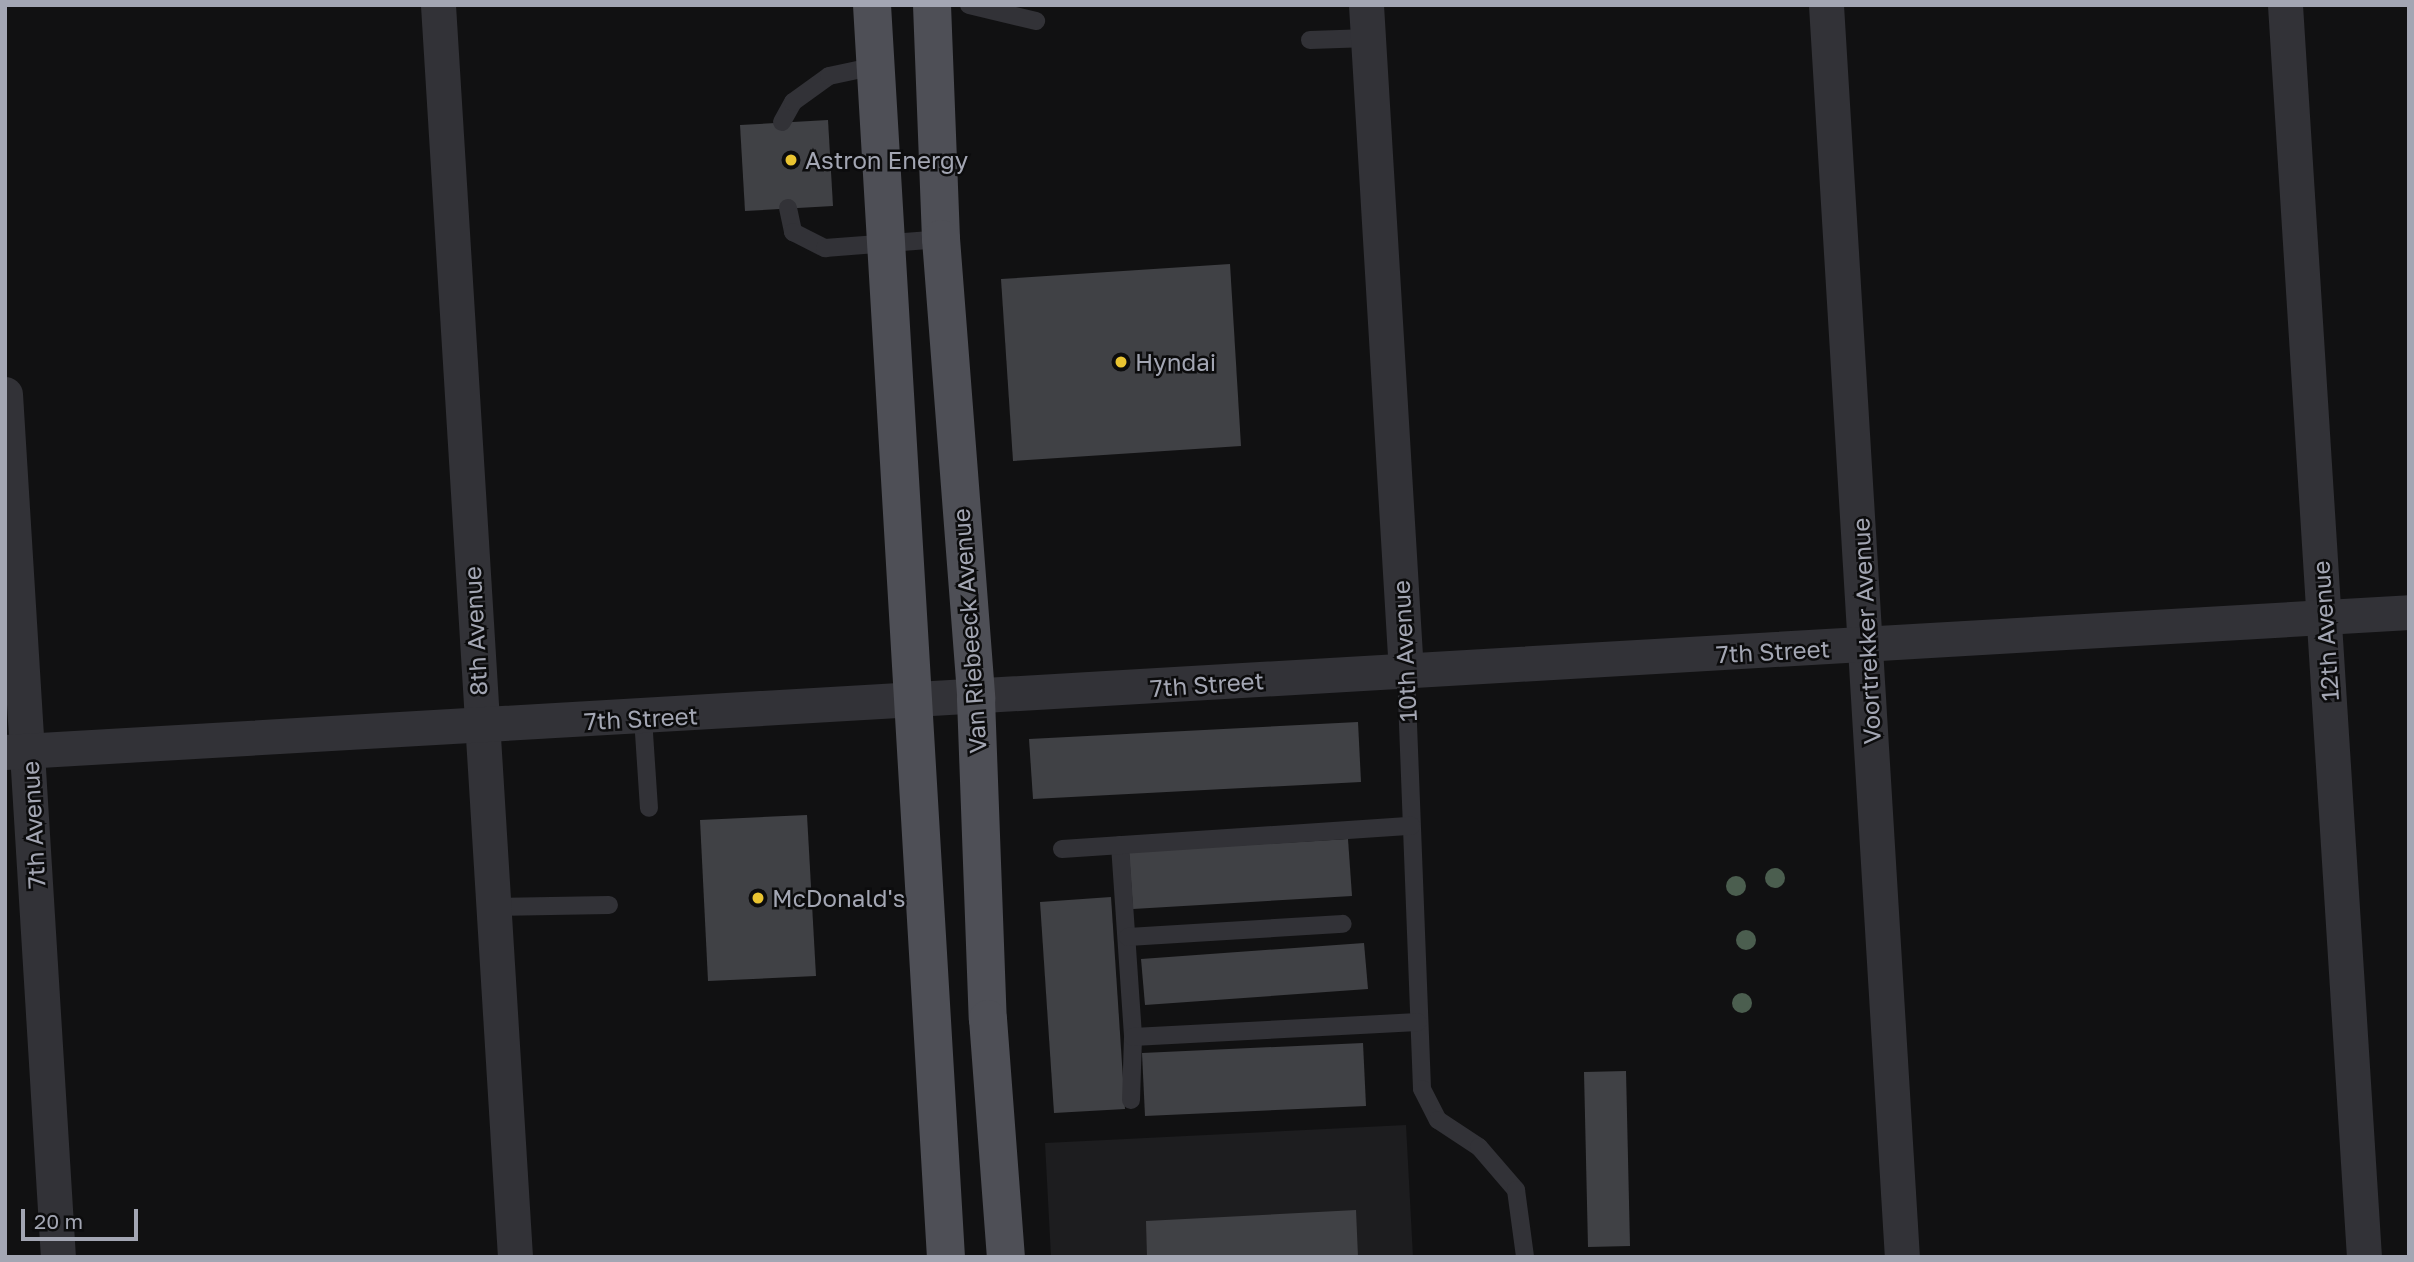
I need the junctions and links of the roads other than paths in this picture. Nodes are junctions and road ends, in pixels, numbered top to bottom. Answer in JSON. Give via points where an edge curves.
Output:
{"nodes":[{"id":1,"x":438,"y":5,"type":"edge"},
{"id":2,"x":872,"y":5,"type":"edge"},
{"id":3,"x":932,"y":5,"type":"edge"},
{"id":4,"x":969,"y":5,"type":"edge"},
{"id":5,"x":1826,"y":5,"type":"edge"},
{"id":6,"x":2285,"y":5,"type":"edge"},
{"id":7,"x":1036,"y":21,"type":"dead end"},
{"id":8,"x":1368,"y":22,"type":"edge"},
{"id":9,"x":1310,"y":40,"type":"dead end"},
{"id":10,"x":876,"y":66,"type":"junction"},
{"id":11,"x":782,"y":122,"type":"dead end"},
{"id":12,"x":788,"y":208,"type":"dead end"},
{"id":13,"x":941,"y":239,"type":"junction"},
{"id":14,"x":886,"y":241,"type":"junction"},
{"id":15,"x":5,"y":394,"type":"edge"},
{"id":16,"x":2409,"y":612,"type":"edge"},
{"id":17,"x":2324,"y":617,"type":"junction"},
{"id":18,"x":1867,"y":645,"type":"junction"},
{"id":19,"x":1406,"y":672,"type":"junction"},
{"id":20,"x":976,"y":699,"type":"junction"},
{"id":21,"x":914,"y":703,"type":"junction"},
{"id":22,"x":643,"y":718,"type":"junction"},
{"id":23,"x":481,"y":726,"type":"junction"},
{"id":24,"x":17,"y":751,"type":"edge"},
{"id":25,"x":649,"y":808,"type":"dead end"},
{"id":26,"x":1411,"y":826,"type":"junction"},
{"id":27,"x":1120,"y":845,"type":"junction"},
{"id":28,"x":1062,"y":849,"type":"dead end"},
{"id":29,"x":609,"y":905,"type":"dead end"},
{"id":30,"x":495,"y":907,"type":"junction"},
{"id":31,"x":1343,"y":924,"type":"dead end"},
{"id":32,"x":1128,"y":937,"type":"junction"},
{"id":33,"x":1418,"y":1022,"type":"junction"},
{"id":34,"x":1133,"y":1037,"type":"junction"},
{"id":35,"x":1131,"y":1100,"type":"dead end"},
{"id":36,"x":58,"y":1257,"type":"edge"},
{"id":37,"x":516,"y":1257,"type":"edge"},
{"id":38,"x":946,"y":1257,"type":"edge"},
{"id":39,"x":1006,"y":1257,"type":"edge"},
{"id":40,"x":1525,"y":1257,"type":"edge"},
{"id":41,"x":1902,"y":1257,"type":"edge"},
{"id":42,"x":2364,"y":1257,"type":"edge"}],
"edges":[{"from":1,"to":23,"type":"street","name":"8th Avenue"},
{"from":2,"to":10,"type":"main road"},
{"from":3,"to":13,"type":"main road","name":"Van Riebeeck Avenue"},
{"from":4,"to":7,"type":"lane"},
{"from":5,"to":18,"type":"street","name":"Voortrekker Avenue"},
{"from":6,"to":17,"type":"street","name":"12th Avenue"},
{"from":8,"to":9,"type":"lane"},
{"from":8,"to":19,"type":"street","name":"10th Avenue"},
{"from":10,"to":11,"type":"lane","via":[[829,76],[793,102]]},
{"from":10,"to":14,"type":"main road"},
{"from":12,"to":14,"type":"lane","via":[[793,232],[803,241],[825,248]]},
{"from":13,"to":14,"type":"lane"},
{"from":13,"to":20,"type":"main road","name":"Van Riebeeck Avenue"},
{"from":14,"to":21,"type":"main road"},
{"from":15,"to":24,"type":"street","name":"7th Avenue"},
{"from":16,"to":17,"type":"street","name":"7th Street"},
{"from":17,"to":18,"type":"street","name":"7th Street"},
{"from":17,"to":42,"type":"street","name":"12th Avenue"},
{"from":18,"to":19,"type":"street","name":"7th Street"},
{"from":18,"to":41,"type":"street","name":"Voortrekker Avenue"},
{"from":19,"to":20,"type":"street","name":"7th Street"},
{"from":19,"to":26,"type":"lane","name":"10th Avenue"},
{"from":20,"to":21,"type":"street","name":"7th Street"},
{"from":20,"to":39,"type":"main road","name":"Van Riebeeck Avenue","via":[[988,1019]]},
{"from":21,"to":22,"type":"street","name":"7th Street"},
{"from":21,"to":38,"type":"main road"},
{"from":22,"to":23,"type":"street","name":"7th Street"},
{"from":22,"to":25,"type":"lane"},
{"from":23,"to":24,"type":"street","name":"7th Street"},
{"from":23,"to":30,"type":"street","name":"8th Avenue"},
{"from":24,"to":36,"type":"street","name":"7th Avenue"},
{"from":26,"to":27,"type":"lane"},
{"from":26,"to":33,"type":"lane","name":"10th Avenue"},
{"from":27,"to":28,"type":"lane"},
{"from":27,"to":32,"type":"lane"},
{"from":29,"to":30,"type":"lane"},
{"from":30,"to":37,"type":"street","name":"8th Avenue"},
{"from":31,"to":32,"type":"lane"},
{"from":32,"to":34,"type":"lane"},
{"from":33,"to":34,"type":"lane"},
{"from":33,"to":40,"type":"lane","name":"10th Avenue","via":[[1418,1066],[1429,1107],[1479,1147],[1516,1190]]},
{"from":34,"to":35,"type":"lane"}]}
